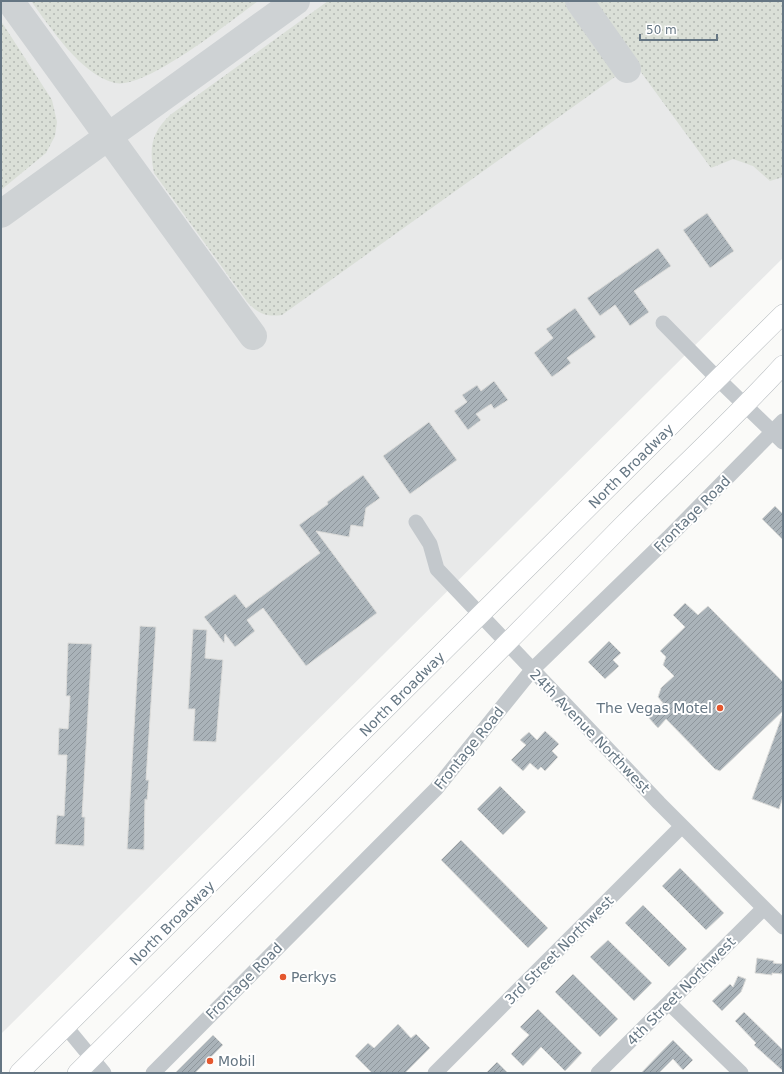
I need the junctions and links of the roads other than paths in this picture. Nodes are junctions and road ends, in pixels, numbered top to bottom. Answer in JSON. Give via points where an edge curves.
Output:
{"nodes":[{"id":1,"x":783,"y":314,"type":"edge"},
{"id":2,"x":663,"y":322,"type":"dead end"},
{"id":3,"x":783,"y":365,"type":"edge"},
{"id":4,"x":718,"y":379,"type":"junction"},
{"id":5,"x":745,"y":406,"type":"junction"},
{"id":6,"x":780,"y":432,"type":"edge"},
{"id":7,"x":416,"y":522,"type":"dead end"},
{"id":8,"x":480,"y":616,"type":"junction"},
{"id":9,"x":507,"y":645,"type":"junction"},
{"id":10,"x":532,"y":670,"type":"junction"},
{"id":11,"x":682,"y":826,"type":"junction"},
{"id":12,"x":764,"y":908,"type":"junction"},
{"id":13,"x":783,"y":927,"type":"edge"},
{"id":14,"x":669,"y":1003,"type":"junction"},
{"id":15,"x":66,"y":1027,"type":"junction"},
{"id":16,"x":91,"y":1059,"type":"junction"},
{"id":17,"x":19,"y":1073,"type":"edge"},
{"id":18,"x":77,"y":1073,"type":"edge"},
{"id":19,"x":104,"y":1073,"type":"edge"},
{"id":20,"x":153,"y":1073,"type":"edge"},
{"id":21,"x":435,"y":1073,"type":"edge"},
{"id":22,"x":598,"y":1073,"type":"edge"},
{"id":23,"x":741,"y":1073,"type":"edge"}],
"edges":[{"from":1,"to":4,"type":"main road","name":"North Broadway"},
{"from":2,"to":4,"type":"street"},
{"from":3,"to":5,"type":"main road"},
{"from":4,"to":5,"type":"street"},
{"from":4,"to":8,"type":"main road","name":"North Broadway"},
{"from":5,"to":6,"type":"street"},
{"from":5,"to":9,"type":"main road"},
{"from":6,"to":10,"type":"street","name":"Frontage Road"},
{"from":7,"to":8,"type":"street","name":"24th Avenue Northwest","via":[[430,544],[437,569]]},
{"from":8,"to":9,"type":"street","name":"24th Avenue Northwest"},
{"from":8,"to":15,"type":"main road","name":"North Broadway"},
{"from":9,"to":10,"type":"street","name":"24th Avenue Northwest"},
{"from":9,"to":16,"type":"main road"},
{"from":10,"to":11,"type":"street","name":"24th Avenue Northwest"},
{"from":10,"to":20,"type":"street","name":"Frontage Road","via":[[436,789]]},
{"from":11,"to":12,"type":"street","name":"24th Avenue Northwest"},
{"from":11,"to":21,"type":"street","name":"3rd Street Northwest"},
{"from":12,"to":13,"type":"street","name":"24th Avenue Northwest"},
{"from":12,"to":14,"type":"street","name":"4th Street Northwest"},
{"from":14,"to":22,"type":"street","name":"4th Street Northwest"},
{"from":14,"to":23,"type":"street"},
{"from":15,"to":16,"type":"street"},
{"from":15,"to":17,"type":"main road","name":"North Broadway"},
{"from":16,"to":18,"type":"main road"},
{"from":16,"to":19,"type":"street"}]}
